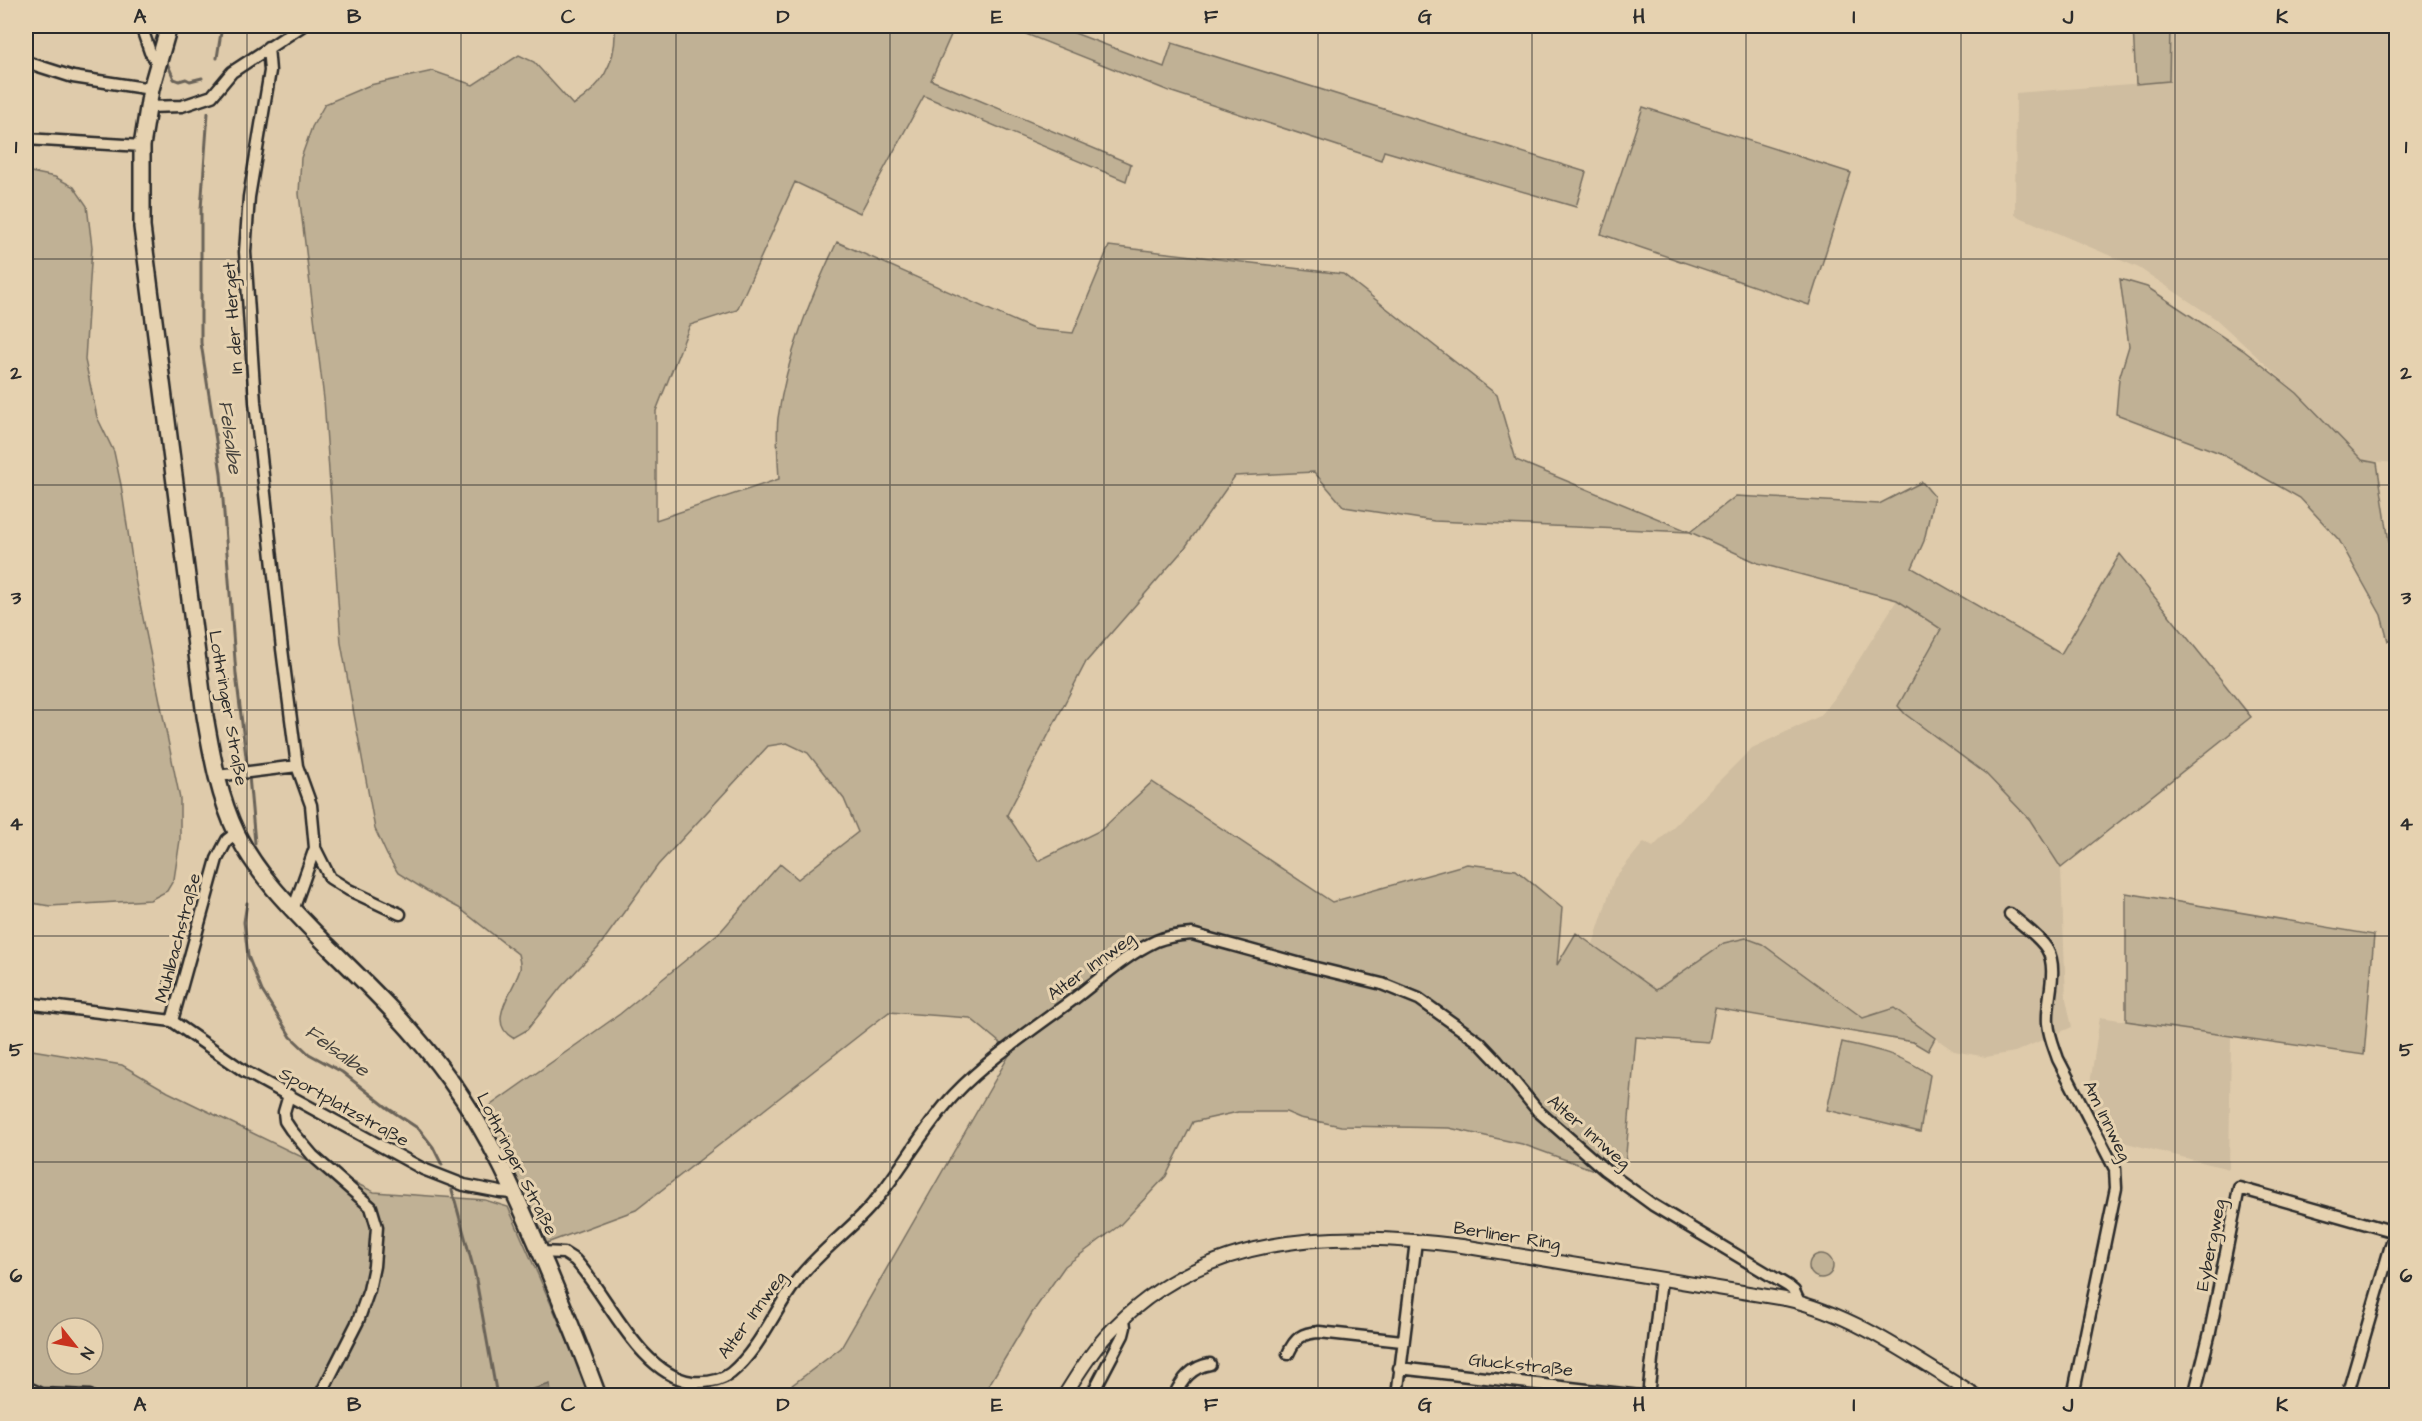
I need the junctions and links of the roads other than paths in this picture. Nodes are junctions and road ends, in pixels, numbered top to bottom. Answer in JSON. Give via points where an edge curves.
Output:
{"nodes":[{"id":1,"x":141,"y":26,"type":"edge"},
{"id":2,"x":169,"y":26,"type":"edge"},
{"id":3,"x":302,"y":26,"type":"edge"},
{"id":4,"x":268,"y":47,"type":"junction"},
{"id":5,"x":26,"y":62,"type":"edge"},
{"id":6,"x":158,"y":63,"type":"junction"},
{"id":7,"x":151,"y":89,"type":"junction"},
{"id":8,"x":148,"y":107,"type":"junction"},
{"id":9,"x":26,"y":139,"type":"edge"},
{"id":10,"x":142,"y":146,"type":"junction"},
{"id":11,"x":297,"y":766,"type":"junction"},
{"id":12,"x":217,"y":776,"type":"junction"},
{"id":13,"x":236,"y":833,"type":"junction"},
{"id":14,"x":315,"y":848,"type":"junction"},
{"id":15,"x":293,"y":910,"type":"junction"},
{"id":16,"x":400,"y":914,"type":"dead end"},
{"id":17,"x":2010,"y":914,"type":"dead end"},
{"id":18,"x":26,"y":1003,"type":"edge"},
{"id":19,"x":172,"y":1021,"type":"junction"},
{"id":20,"x":289,"y":1095,"type":"junction"},
{"id":21,"x":514,"y":1192,"type":"junction"},
{"id":22,"x":2396,"y":1230,"type":"edge"},
{"id":23,"x":1416,"y":1241,"type":"junction"},
{"id":24,"x":540,"y":1252,"type":"junction"},
{"id":25,"x":1661,"y":1279,"type":"junction"},
{"id":26,"x":1799,"y":1302,"type":"junction"},
{"id":27,"x":1124,"y":1319,"type":"junction"},
{"id":28,"x":1402,"y":1341,"type":"junction"},
{"id":29,"x":1288,"y":1354,"type":"dead end"},
{"id":30,"x":1209,"y":1364,"type":"dead end"},
{"id":31,"x":1399,"y":1368,"type":"junction"},
{"id":32,"x":26,"y":1387,"type":"edge"},
{"id":33,"x":1550,"y":1391,"type":"edge"},
{"id":34,"x":90,"y":1395,"type":"edge"},
{"id":35,"x":320,"y":1395,"type":"edge"},
{"id":36,"x":598,"y":1395,"type":"edge"},
{"id":37,"x":1064,"y":1395,"type":"edge"},
{"id":38,"x":1090,"y":1395,"type":"edge"},
{"id":39,"x":1174,"y":1395,"type":"edge"},
{"id":40,"x":1397,"y":1395,"type":"edge"},
{"id":41,"x":1640,"y":1395,"type":"edge"},
{"id":42,"x":1648,"y":1395,"type":"edge"},
{"id":43,"x":1976,"y":1395,"type":"edge"},
{"id":44,"x":2073,"y":1395,"type":"edge"},
{"id":45,"x":2194,"y":1395,"type":"edge"},
{"id":46,"x":2347,"y":1395,"type":"edge"}],
"edges":[{"from":1,"to":6,"type":"street"},
{"from":2,"to":6,"type":"main road","name":"Lothringer Straße"},
{"from":3,"to":4,"type":"street"},
{"from":4,"to":8,"type":"street","via":[[232,72],[212,96],[183,106]]},
{"from":4,"to":11,"type":"street","name":"In der Herget","via":[[270,71],[249,197],[245,252],[255,402]]},
{"from":5,"to":7,"type":"street","via":[[72,77]]},
{"from":6,"to":7,"type":"main road","name":"Lothringer Straße"},
{"from":7,"to":8,"type":"main road","name":"Lothringer Straße"},
{"from":8,"to":10,"type":"main road","name":"Lothringer Straße"},
{"from":9,"to":10,"type":"street"},
{"from":10,"to":12,"type":"main road","name":"Lothringer Straße","via":[[141,208],[147,270],[204,705]]},
{"from":11,"to":12,"type":"street"},
{"from":11,"to":14,"type":"street","name":"In der Herget","via":[[311,805]]},
{"from":12,"to":13,"type":"main road","name":"Lothringer Straße"},
{"from":13,"to":15,"type":"main road","name":"Lothringer Straße","via":[[266,881]]},
{"from":13,"to":19,"type":"street","name":"Mühlbachstraße","via":[[227,840],[217,859]]},
{"from":14,"to":15,"type":"street","name":"In der Herget"},
{"from":14,"to":16,"type":"street","name":"In der Herget","via":[[330,878]]},
{"from":15,"to":21,"type":"main road","name":"Lothringer Straße","via":[[375,992],[438,1064],[467,1106]]},
{"from":17,"to":44,"type":"street","name":"Am Innweg","via":[[2048,951],[2052,964],[2048,1001],[2051,1040],[2115,1169],[2116,1188]]},
{"from":18,"to":19,"type":"street","name":"Mühlbachstraße"},
{"from":19,"to":20,"type":"street","name":"Sportplatzstraße","via":[[223,1058]]},
{"from":20,"to":21,"type":"street","name":"Sportplatzstraße","via":[[432,1173],[483,1189]]},
{"from":20,"to":35,"type":"street","via":[[285,1121],[313,1156],[371,1207],[377,1227],[369,1290],[358,1321]]},
{"from":21,"to":24,"type":"main road","name":"Lothringer Straße"},
{"from":22,"to":45,"type":"street","name":"Eybergweg","via":[[2239,1188]]},
{"from":22,"to":46,"type":"street"},
{"from":23,"to":25,"type":"street","name":"Berliner Ring"},
{"from":23,"to":27,"type":"street","name":"Berliner Ring","via":[[1355,1237],[1304,1240],[1245,1250],[1176,1280]]},
{"from":23,"to":28,"type":"street"},
{"from":24,"to":26,"type":"street","name":"Alter Innweg","via":[[557,1251],[575,1260],[639,1348],[656,1364],[691,1382],[724,1378],[759,1340],[812,1262],[869,1208],[955,1094],[1120,962],[1158,940],[1192,934],[1382,984],[1419,999],[1479,1042],[1544,1117],[1605,1170],[1653,1205],[1788,1286]]},
{"from":24,"to":36,"type":"main road","name":"Lothringer Straße"},
{"from":25,"to":26,"type":"street","name":"Berliner Ring"},
{"from":25,"to":42,"type":"street"},
{"from":26,"to":43,"type":"street","name":"Berliner Ring","via":[[1849,1320]]},
{"from":27,"to":37,"type":"street","name":"Berliner Ring","via":[[1092,1354]]},
{"from":27,"to":38,"type":"street","via":[[1122,1335]]},
{"from":28,"to":29,"type":"street","via":[[1306,1332]]},
{"from":28,"to":31,"type":"street"},
{"from":30,"to":39,"type":"street","via":[[1201,1365],[1186,1377]]},
{"from":31,"to":33,"type":"street","name":"Gluckstraße"},
{"from":31,"to":40,"type":"street"},
{"from":32,"to":34,"type":"street","via":[[42,1394]]},
{"from":33,"to":41,"type":"street","name":"Gluckstraße"}]}
